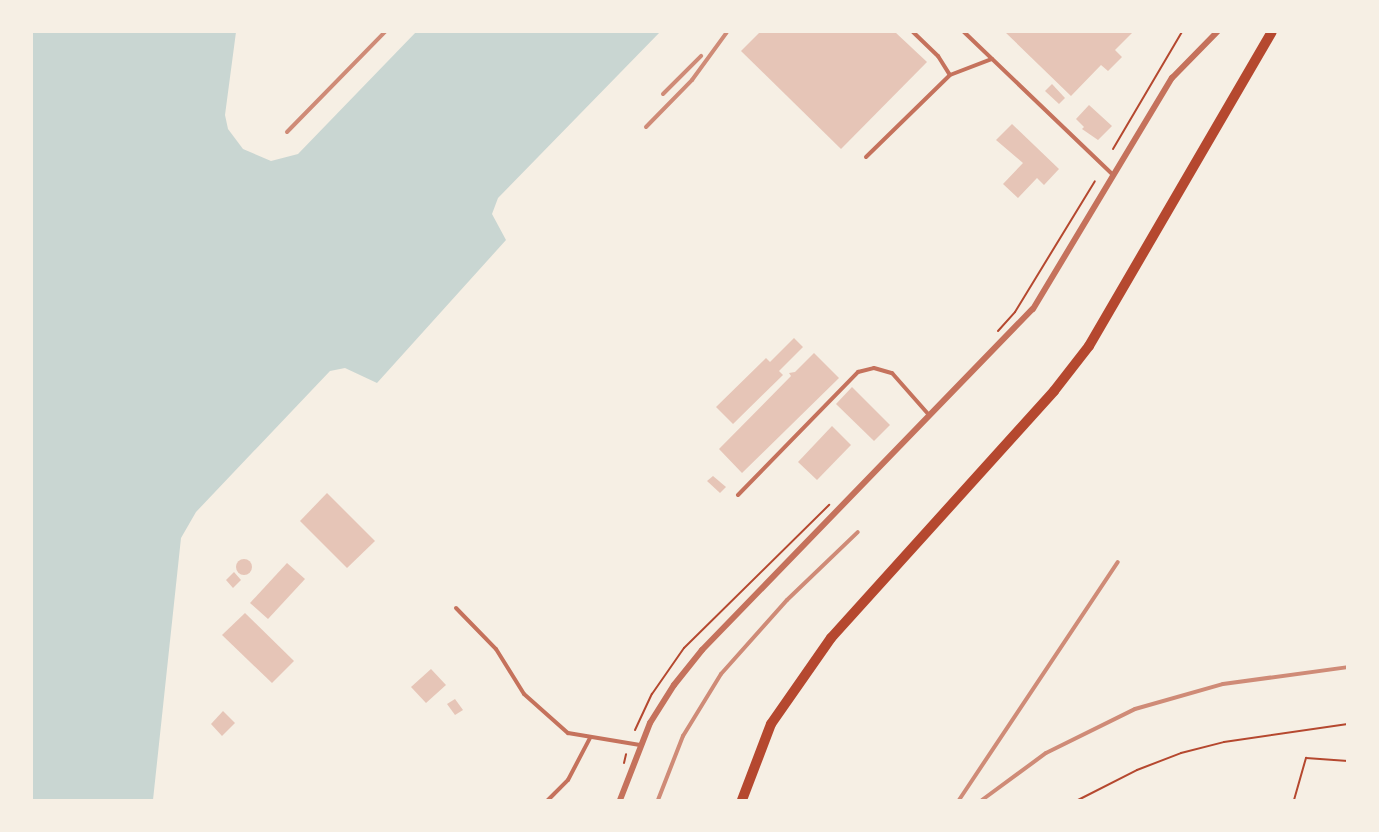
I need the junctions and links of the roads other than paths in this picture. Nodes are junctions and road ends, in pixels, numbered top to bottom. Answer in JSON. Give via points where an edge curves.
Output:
{"nodes":[{"id":1,"x":913,"y":32,"type":"edge"},
{"id":2,"x":964,"y":32,"type":"edge"},
{"id":3,"x":1217,"y":32,"type":"edge"},
{"id":4,"x":1272,"y":32,"type":"edge"},
{"id":5,"x":992,"y":59,"type":"junction"},
{"id":6,"x":950,"y":75,"type":"junction"},
{"id":7,"x":866,"y":157,"type":"dead end"},
{"id":8,"x":1114,"y":176,"type":"junction"},
{"id":9,"x":931,"y":417,"type":"junction"},
{"id":10,"x":738,"y":495,"type":"dead end"},
{"id":11,"x":456,"y":608,"type":"dead end"},
{"id":12,"x":590,"y":738,"type":"junction"},
{"id":13,"x":640,"y":745,"type":"junction"},
{"id":14,"x":548,"y":801,"type":"edge"},
{"id":15,"x":620,"y":801,"type":"edge"},
{"id":16,"x":742,"y":801,"type":"edge"}],
"edges":[{"from":1,"to":6,"type":"lane","via":[[938,56]]},
{"from":2,"to":5,"type":"lane"},
{"from":3,"to":8,"type":"street","via":[[1172,78]]},
{"from":4,"to":16,"type":"main road","via":[[1089,346],[1054,391],[831,638],[771,724]]},
{"from":5,"to":6,"type":"lane"},
{"from":5,"to":8,"type":"lane"},
{"from":6,"to":7,"type":"lane"},
{"from":8,"to":9,"type":"street","via":[[1033,309]]},
{"from":9,"to":10,"type":"lane","via":[[892,373],[874,368],[858,372]]},
{"from":9,"to":13,"type":"street","via":[[702,650],[674,685]]},
{"from":11,"to":12,"type":"lane","via":[[495,649],[524,694],[545,716],[568,733]]},
{"from":12,"to":13,"type":"lane"},
{"from":12,"to":14,"type":"lane","via":[[568,780]]},
{"from":13,"to":15,"type":"street"}]}
